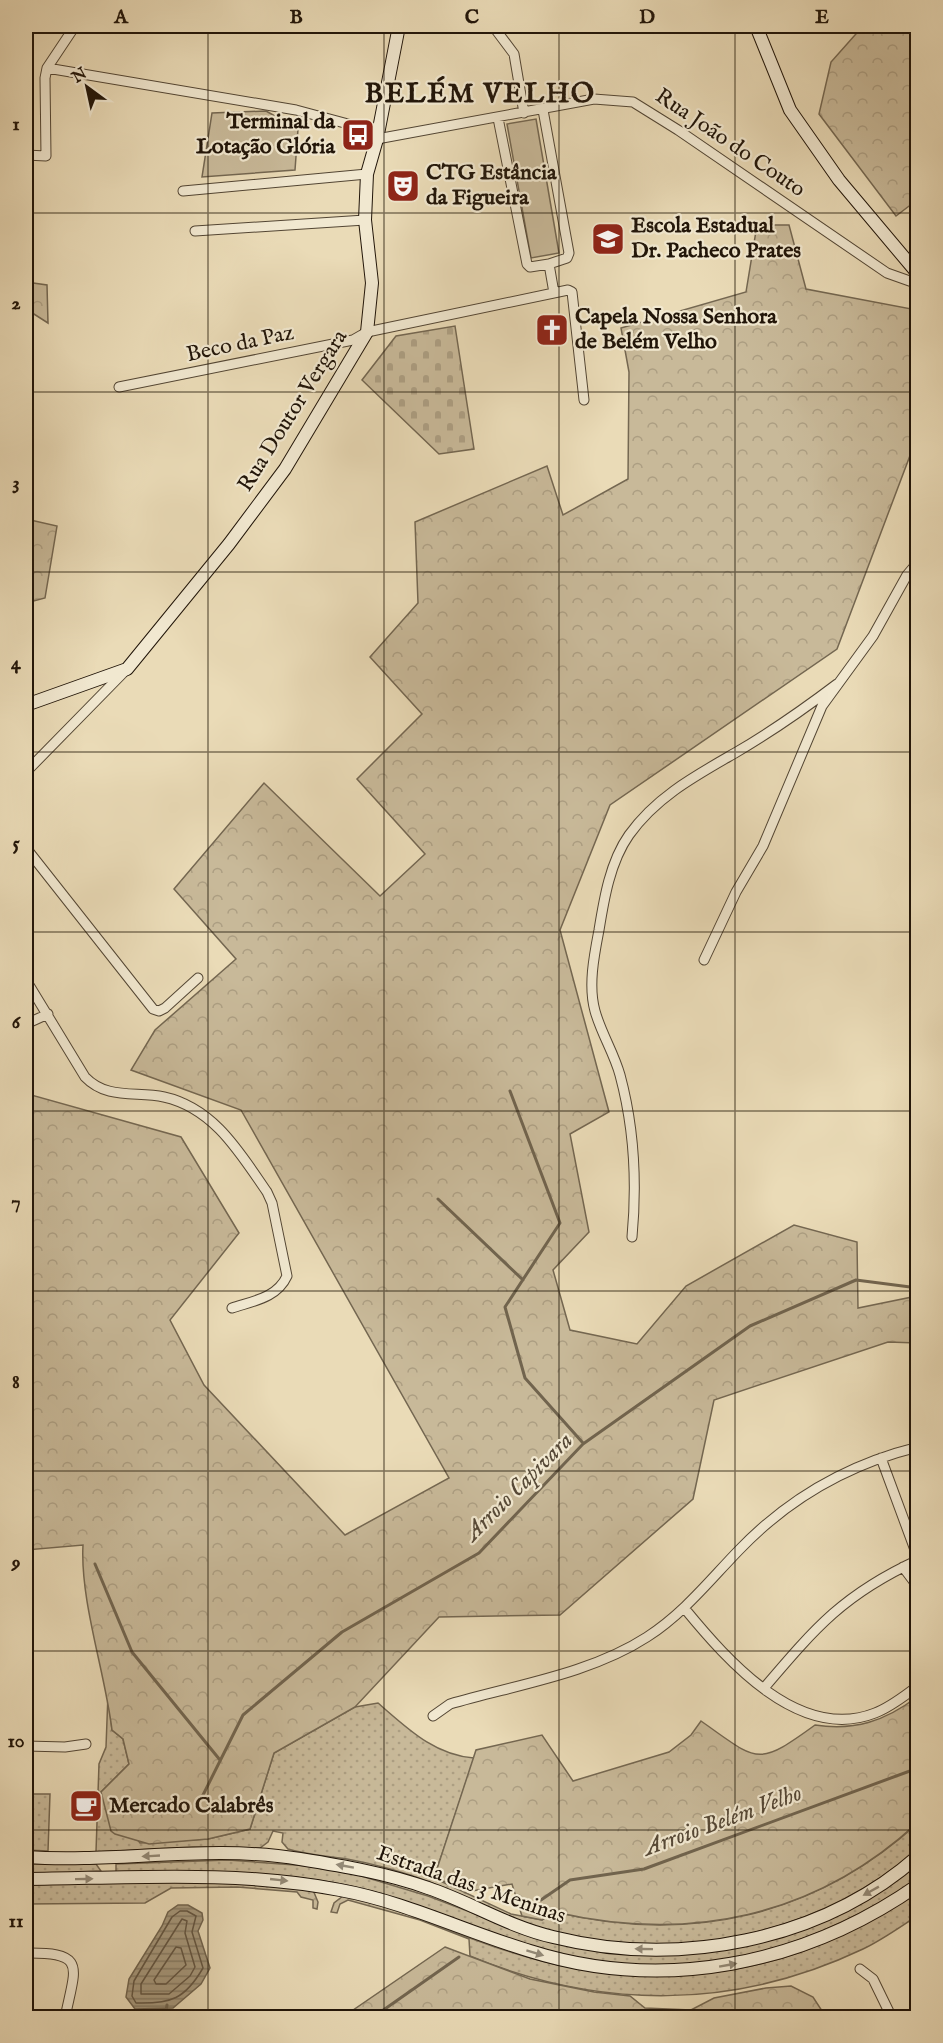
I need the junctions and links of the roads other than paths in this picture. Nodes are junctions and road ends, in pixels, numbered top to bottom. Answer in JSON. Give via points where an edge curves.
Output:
{"nodes":[{"id":1,"x":75,"y":26,"type":"edge"},
{"id":2,"x":399,"y":26,"type":"edge"},
{"id":3,"x":492,"y":26,"type":"edge"},
{"id":4,"x":756,"y":26,"type":"edge"},
{"id":5,"x":47,"y":68,"type":"junction"},
{"id":6,"x":543,"y":110,"type":"junction"},
{"id":7,"x":524,"y":113,"type":"junction"},
{"id":8,"x":498,"y":118,"type":"junction"},
{"id":9,"x":377,"y":139,"type":"junction"},
{"id":10,"x":26,"y":155,"type":"edge"},
{"id":11,"x":367,"y":174,"type":"junction"},
{"id":12,"x":183,"y":191,"type":"dead end"},
{"id":13,"x":365,"y":220,"type":"junction"},
{"id":14,"x":195,"y":231,"type":"dead end"},
{"id":15,"x":549,"y":264,"type":"junction"},
{"id":16,"x":918,"y":274,"type":"edge"},
{"id":17,"x":918,"y":284,"type":"edge"},
{"id":18,"x":554,"y":293,"type":"junction"},
{"id":19,"x":367,"y":332,"type":"junction"},
{"id":20,"x":119,"y":387,"type":"dead end"},
{"id":21,"x":584,"y":400,"type":"dead end"},
{"id":22,"x":918,"y":562,"type":"edge"},
{"id":23,"x":126,"y":669,"type":"junction"},
{"id":24,"x":837,"y":684,"type":"junction"},
{"id":25,"x":26,"y":705,"type":"edge"},
{"id":26,"x":26,"y":772,"type":"edge"},
{"id":27,"x":26,"y":848,"type":"edge"},
{"id":28,"x":704,"y":960,"type":"dead end"},
{"id":29,"x":198,"y":978,"type":"dead end"},
{"id":30,"x":26,"y":980,"type":"edge"},
{"id":31,"x":48,"y":1014,"type":"junction"},
{"id":32,"x":26,"y":1024,"type":"edge"},
{"id":33,"x":632,"y":1237,"type":"dead end"},
{"id":34,"x":232,"y":1308,"type":"dead end"},
{"id":35,"x":918,"y":1447,"type":"edge"},
{"id":36,"x":881,"y":1458,"type":"junction"},
{"id":37,"x":918,"y":1559,"type":"edge"},
{"id":38,"x":903,"y":1567,"type":"junction"},
{"id":39,"x":918,"y":1587,"type":"edge"},
{"id":40,"x":685,"y":1609,"type":"junction"},
{"id":41,"x":918,"y":1686,"type":"edge"},
{"id":42,"x":764,"y":1688,"type":"junction"},
{"id":43,"x":433,"y":1716,"type":"dead end"},
{"id":44,"x":86,"y":1744,"type":"dead end"},
{"id":45,"x":26,"y":1746,"type":"edge"},
{"id":46,"x":918,"y":1856,"type":"edge"},
{"id":47,"x":26,"y":1857,"type":"edge"},
{"id":48,"x":111,"y":1858,"type":"junction"},
{"id":49,"x":112,"y":1878,"type":"junction"},
{"id":50,"x":26,"y":1879,"type":"edge"},
{"id":51,"x":918,"y":1885,"type":"edge"},
{"id":52,"x":26,"y":1953,"type":"edge"},
{"id":53,"x":860,"y":1970,"type":"dead end"},
{"id":54,"x":65,"y":2018,"type":"edge"},
{"id":55,"x":892,"y":2018,"type":"edge"}],
"edges":[{"from":1,"to":5,"type":"street"},
{"from":2,"to":9,"type":"main road","name":"Rua Doutor Vergara"},
{"from":3,"to":7,"type":"street","via":[[514,54]]},
{"from":4,"to":16,"type":"main road","via":[[790,111],[839,180]]},
{"from":5,"to":9,"type":"street","via":[[296,110],[363,128]]},
{"from":5,"to":10,"type":"street","via":[[46,156]]},
{"from":6,"to":7,"type":"street","name":"Rua João do Couto"},
{"from":6,"to":15,"type":"street","via":[[569,254]]},
{"from":6,"to":17,"type":"street","name":"Rua João do Couto","via":[[594,99],[633,102],[887,273]]},
{"from":7,"to":8,"type":"street","name":"Rua João do Couto"},
{"from":8,"to":9,"type":"street","name":"Rua João do Couto"},
{"from":8,"to":15,"type":"street","via":[[527,264]]},
{"from":9,"to":11,"type":"main road","name":"Rua Doutor Vergara"},
{"from":11,"to":12,"type":"street"},
{"from":11,"to":13,"type":"main road","name":"Rua Doutor Vergara"},
{"from":13,"to":14,"type":"street"},
{"from":13,"to":19,"type":"main road","name":"Rua Doutor Vergara","via":[[372,283]]},
{"from":15,"to":18,"type":"street"},
{"from":18,"to":19,"type":"street","name":"Beco da Paz"},
{"from":18,"to":21,"type":"street","via":[[572,292]]},
{"from":19,"to":20,"type":"street","name":"Beco da Paz","via":[[353,340]]},
{"from":19,"to":23,"type":"main road","name":"Rua Doutor Vergara","via":[[285,469]]},
{"from":22,"to":24,"type":"street","via":[[873,636]]},
{"from":23,"to":25,"type":"main road"},
{"from":23,"to":26,"type":"street"},
{"from":24,"to":28,"type":"street","via":[[822,706],[772,826]]},
{"from":24,"to":33,"type":"street","via":[[782,723],[696,773],[658,803],[628,837],[610,875],[592,967],[594,1008],[620,1073],[630,1127],[636,1197]]},
{"from":27,"to":29,"type":"street","via":[[153,1009],[165,1008]]},
{"from":30,"to":31,"type":"street"},
{"from":31,"to":32,"type":"street"},
{"from":31,"to":34,"type":"street","via":[[94,1086],[112,1093],[164,1097],[202,1114],[227,1135],[267,1192],[287,1276],[272,1294]]},
{"from":35,"to":36,"type":"street"},
{"from":36,"to":37,"type":"street"},
{"from":36,"to":40,"type":"street","via":[[820,1486],[773,1517]]},
{"from":37,"to":38,"type":"street"},
{"from":38,"to":39,"type":"street"},
{"from":38,"to":42,"type":"street","via":[[833,1611]]},
{"from":40,"to":42,"type":"street","via":[[721,1651]]},
{"from":40,"to":43,"type":"street","via":[[646,1638],[604,1659],[450,1704]]},
{"from":41,"to":42,"type":"street","via":[[874,1713],[845,1719],[798,1710]]},
{"from":44,"to":45,"type":"street","via":[[65,1748]]},
{"from":46,"to":48,"type":"main road","name":"Estrada das 3 Meninas","one_way":true,"via":[[882,1884],[797,1926],[728,1944],[677,1950],[606,1947],[553,1937],[429,1888],[365,1870],[297,1858],[225,1853]]},
{"from":47,"to":48,"type":"main road","name":"Estrada das 3 Meninas"},
{"from":48,"to":49,"type":"main road"},
{"from":50,"to":49,"type":"main road","name":"Estrada das 3 Meninas","one_way":true},
{"from":49,"to":51,"type":"main road","name":"Estrada das 3 Meninas","one_way":true,"via":[[250,1877],[318,1886],[402,1905],[567,1962],[656,1971],[711,1968],[789,1951],[855,1924]]},
{"from":52,"to":54,"type":"street","via":[[56,1953],[70,1961],[74,1972]]},
{"from":53,"to":55,"type":"street","via":[[873,1979]]}]}
